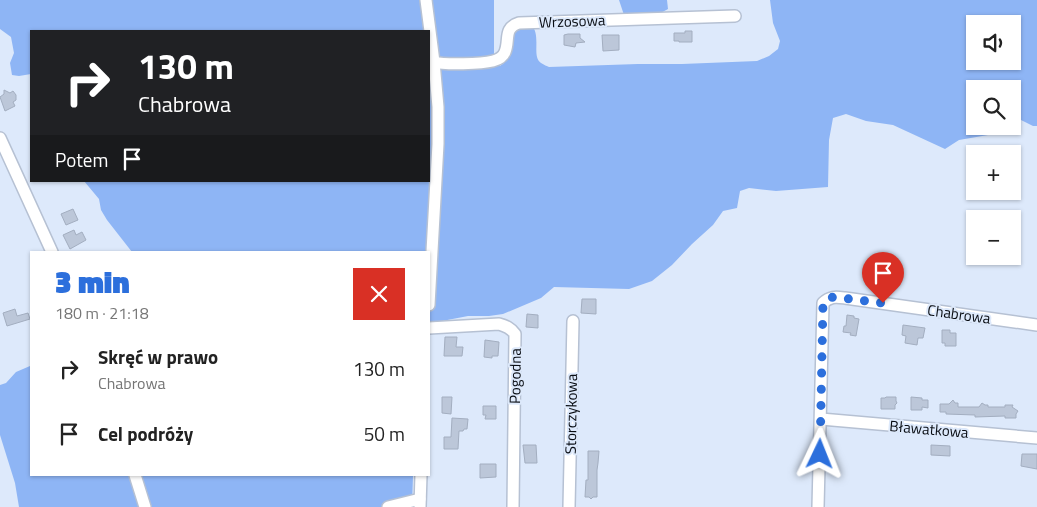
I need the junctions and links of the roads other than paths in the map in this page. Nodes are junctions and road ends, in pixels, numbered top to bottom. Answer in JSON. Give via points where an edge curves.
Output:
{"nodes":[{"id":1,"x":426,"y":0,"type":"edge"},
{"id":2,"x":735,"y":16,"type":"dead end"},
{"id":3,"x":430,"y":30,"type":"edge"},
{"id":4,"x":430,"y":31,"type":"edge"},
{"id":5,"x":434,"y":62,"type":"junction"},
{"id":6,"x":0,"y":138,"type":"edge"},
{"id":7,"x":52,"y":251,"type":"edge"},
{"id":8,"x":430,"y":287,"type":"edge"},
{"id":9,"x":573,"y":321,"type":"dead end"},
{"id":10,"x":1037,"y":325,"type":"edge"},
{"id":11,"x":430,"y":328,"type":"edge"},
{"id":12,"x":821,"y":419,"type":"junction"},
{"id":13,"x":1037,"y":438,"type":"edge"},
{"id":14,"x":135,"y":476,"type":"edge"},
{"id":15,"x":421,"y":476,"type":"edge"},
{"id":16,"x":420,"y":503,"type":"edge"},
{"id":17,"x":145,"y":507,"type":"edge"},
{"id":18,"x":388,"y":507,"type":"edge"},
{"id":19,"x":512,"y":507,"type":"edge"},
{"id":20,"x":569,"y":507,"type":"edge"},
{"id":21,"x":818,"y":507,"type":"edge"}],
"edges":[{"from":1,"to":3,"type":"street"},
{"from":2,"to":5,"type":"street","name":"Wrzosowa","via":[[519,23],[509,30],[505,52],[500,58],[455,64]]},
{"from":4,"to":5,"type":"street"},
{"from":5,"to":8,"type":"street","via":[[438,144]]},
{"from":6,"to":7,"type":"street"},
{"from":9,"to":20,"type":"street","name":"Storczykowa"},
{"from":10,"to":12,"type":"street","name":"Chabrowa","via":[[833,297],[823,303]]},
{"from":11,"to":19,"type":"street","name":"Pogodna","via":[[499,324],[515,334]]},
{"from":12,"to":13,"type":"street","name":"Bławatkowa"},
{"from":12,"to":21,"type":"street"},
{"from":14,"to":17,"type":"street"},
{"from":15,"to":16,"type":"street"},
{"from":16,"to":18,"type":"street"}]}
